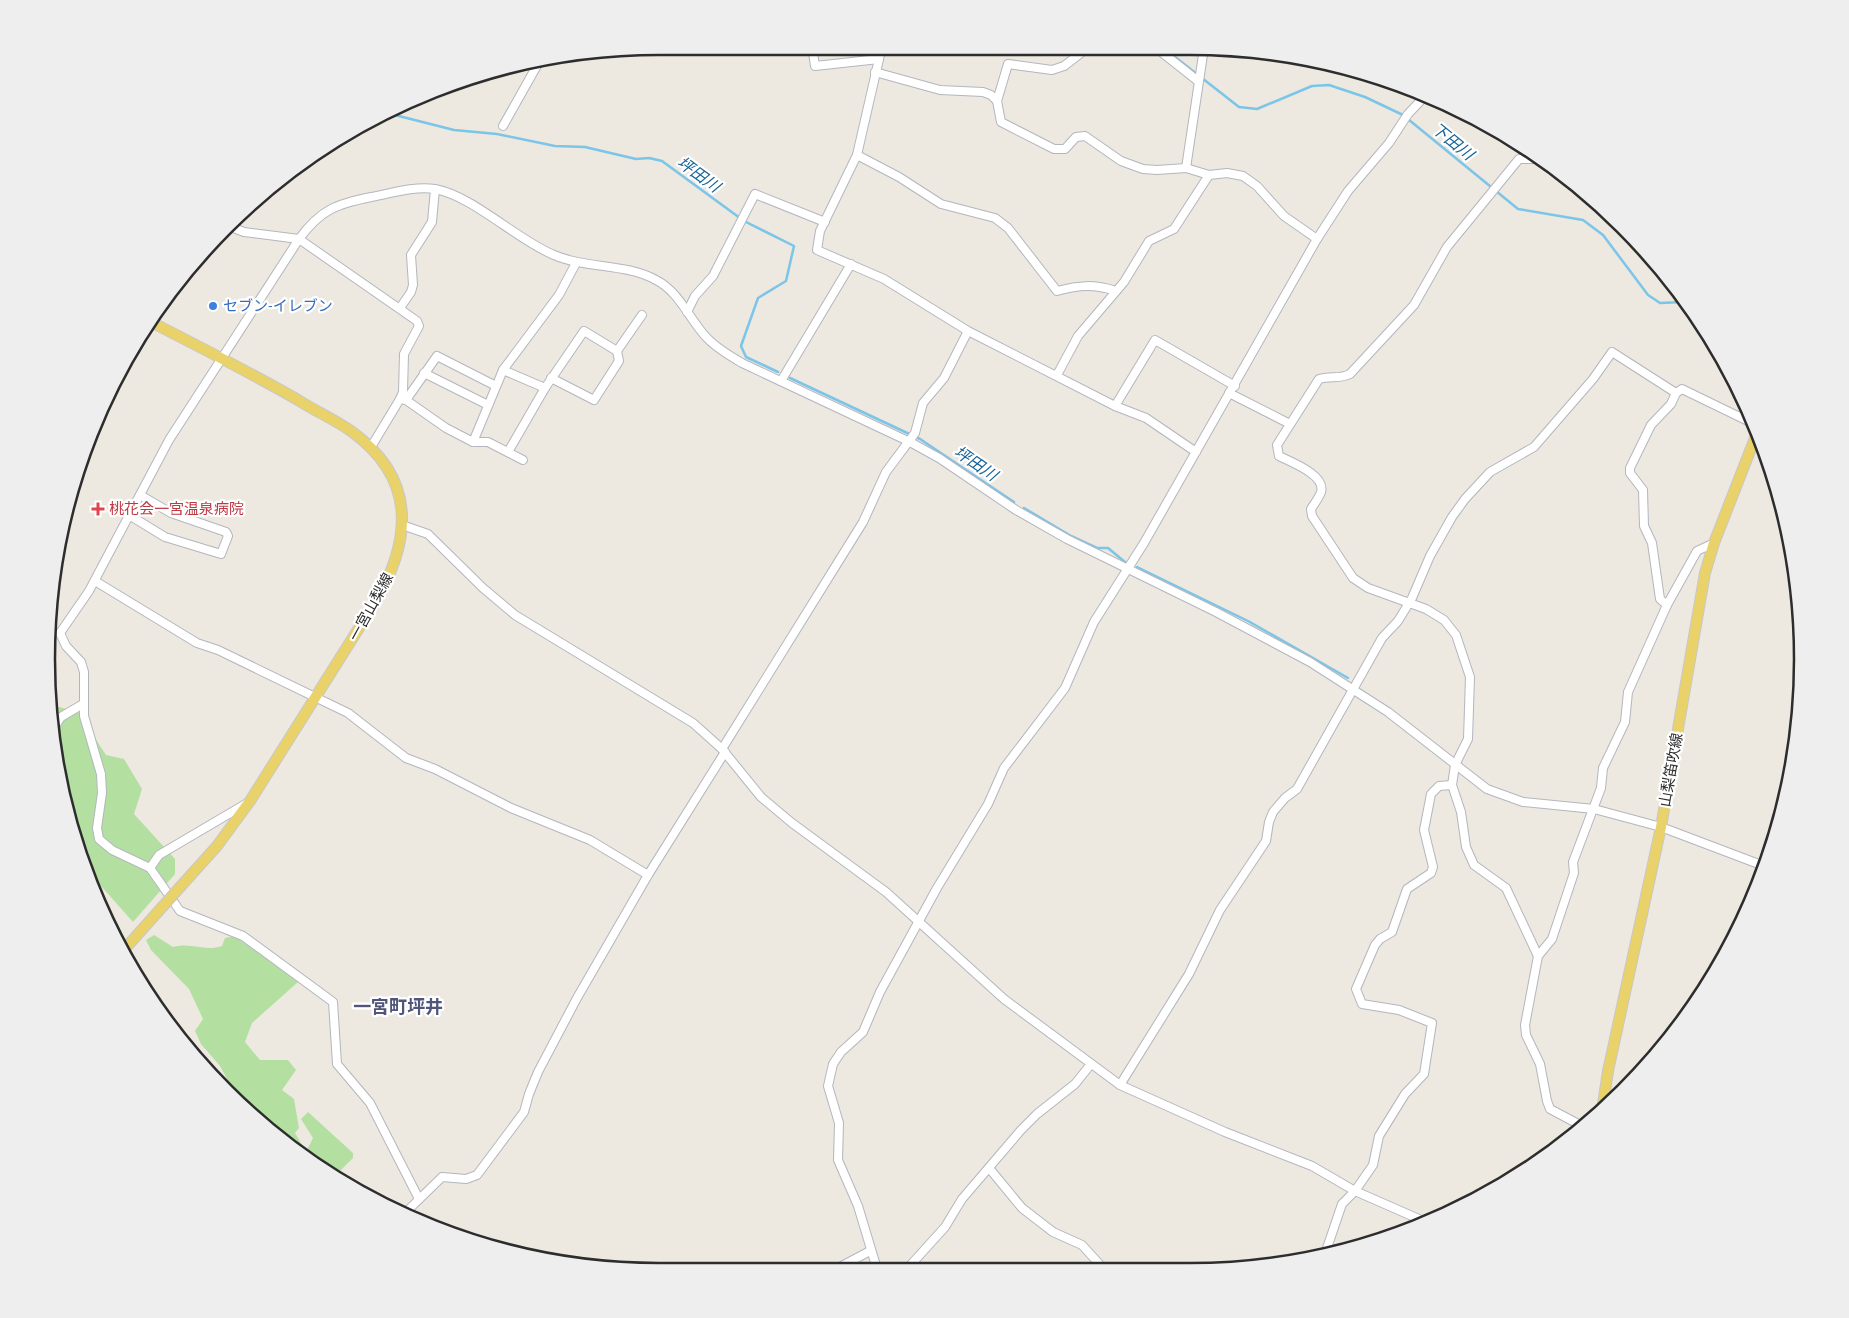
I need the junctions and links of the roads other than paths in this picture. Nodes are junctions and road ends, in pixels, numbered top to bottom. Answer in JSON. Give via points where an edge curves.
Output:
{"nodes":[{"id":1,"x":813,"y":55,"type":"edge"},
{"id":2,"x":880,"y":55,"type":"edge"},
{"id":3,"x":1078,"y":55,"type":"edge"},
{"id":4,"x":1164,"y":55,"type":"edge"},
{"id":5,"x":1203,"y":55,"type":"edge"},
{"id":6,"x":879,"y":59,"type":"junction"},
{"id":7,"x":535,"y":68,"type":"edge"},
{"id":8,"x":875,"y":72,"type":"junction"},
{"id":9,"x":1198,"y":80,"type":"junction"},
{"id":10,"x":997,"y":101,"type":"junction"},
{"id":11,"x":1421,"y":101,"type":"edge"},
{"id":12,"x":502,"y":126,"type":"dead end"},
{"id":13,"x":857,"y":155,"type":"junction"},
{"id":14,"x":1529,"y":159,"type":"edge"},
{"id":15,"x":1186,"y":168,"type":"junction"},
{"id":16,"x":1209,"y":175,"type":"junction"},
{"id":17,"x":435,"y":189,"type":"junction"},
{"id":18,"x":825,"y":222,"type":"junction"},
{"id":19,"x":236,"y":229,"type":"edge"},
{"id":20,"x":299,"y":238,"type":"junction"},
{"id":21,"x":1317,"y":239,"type":"junction"},
{"id":22,"x":576,"y":264,"type":"junction"},
{"id":23,"x":851,"y":264,"type":"junction"},
{"id":24,"x":1116,"y":291,"type":"junction"},
{"id":25,"x":400,"y":308,"type":"junction"},
{"id":26,"x":687,"y":312,"type":"junction"},
{"id":27,"x":642,"y":315,"type":"dead end"},
{"id":28,"x":156,"y":324,"type":"edge"},
{"id":29,"x":968,"y":331,"type":"junction"},
{"id":30,"x":617,"y":351,"type":"junction"},
{"id":31,"x":220,"y":358,"type":"junction"},
{"id":32,"x":504,"y":370,"type":"junction"},
{"id":33,"x":424,"y":373,"type":"junction"},
{"id":34,"x":1057,"y":375,"type":"junction"},
{"id":35,"x":551,"y":378,"type":"junction"},
{"id":36,"x":780,"y":381,"type":"junction"},
{"id":37,"x":496,"y":386,"type":"junction"},
{"id":38,"x":1235,"y":386,"type":"junction"},
{"id":39,"x":545,"y":388,"type":"junction"},
{"id":40,"x":1229,"y":393,"type":"junction"},
{"id":41,"x":1676,"y":393,"type":"junction"},
{"id":42,"x":403,"y":399,"type":"junction"},
{"id":43,"x":488,"y":405,"type":"junction"},
{"id":44,"x":1114,"y":406,"type":"junction"},
{"id":45,"x":1744,"y":419,"type":"edge"},
{"id":46,"x":1290,"y":424,"type":"junction"},
{"id":47,"x":912,"y":438,"type":"junction"},
{"id":48,"x":473,"y":442,"type":"junction"},
{"id":49,"x":1753,"y":442,"type":"edge"},
{"id":50,"x":371,"y":447,"type":"junction"},
{"id":51,"x":508,"y":452,"type":"junction"},
{"id":52,"x":1196,"y":452,"type":"junction"},
{"id":53,"x":523,"y":460,"type":"dead end"},
{"id":54,"x":140,"y":495,"type":"junction"},
{"id":55,"x":129,"y":515,"type":"junction"},
{"id":56,"x":402,"y":525,"type":"junction"},
{"id":57,"x":1714,"y":543,"type":"junction"},
{"id":58,"x":1128,"y":568,"type":"junction"},
{"id":59,"x":95,"y":581,"type":"junction"},
{"id":60,"x":1408,"y":604,"type":"junction"},
{"id":61,"x":1667,"y":605,"type":"junction"},
{"id":62,"x":1354,"y":690,"type":"junction"},
{"id":63,"x":315,"y":696,"type":"junction"},
{"id":64,"x":83,"y":704,"type":"junction"},
{"id":65,"x":58,"y":721,"type":"edge"},
{"id":66,"x":724,"y":750,"type":"junction"},
{"id":67,"x":1455,"y":765,"type":"junction"},
{"id":68,"x":1452,"y":785,"type":"junction"},
{"id":69,"x":250,"y":801,"type":"junction"},
{"id":70,"x":1594,"y":809,"type":"junction"},
{"id":71,"x":1661,"y":827,"type":"junction"},
{"id":72,"x":1758,"y":864,"type":"edge"},
{"id":73,"x":150,"y":868,"type":"junction"},
{"id":74,"x":648,"y":875,"type":"junction"},
{"id":75,"x":920,"y":921,"type":"junction"},
{"id":76,"x":128,"y":946,"type":"edge"},
{"id":77,"x":1538,"y":956,"type":"junction"},
{"id":78,"x":1090,"y":1064,"type":"junction"},
{"id":79,"x":1120,"y":1085,"type":"junction"},
{"id":80,"x":1604,"y":1098,"type":"edge"},
{"id":81,"x":1576,"y":1123,"type":"edge"},
{"id":82,"x":989,"y":1168,"type":"junction"},
{"id":83,"x":1355,"y":1191,"type":"junction"},
{"id":84,"x":419,"y":1199,"type":"junction"},
{"id":85,"x":409,"y":1209,"type":"edge"},
{"id":86,"x":1416,"y":1219,"type":"edge"},
{"id":87,"x":1328,"y":1246,"type":"edge"},
{"id":88,"x":870,"y":1251,"type":"junction"},
{"id":89,"x":847,"y":1263,"type":"edge"},
{"id":90,"x":875,"y":1263,"type":"edge"},
{"id":91,"x":913,"y":1263,"type":"edge"},
{"id":92,"x":1095,"y":1263,"type":"edge"}],
"edges":[{"from":1,"to":6,"type":"street","via":[[815,66]]},
{"from":2,"to":6,"type":"street"},
{"from":3,"to":10,"type":"street","via":[[1052,70],[1008,64]]},
{"from":4,"to":9,"type":"street"},
{"from":5,"to":9,"type":"street"},
{"from":6,"to":8,"type":"street"},
{"from":7,"to":12,"type":"street"},
{"from":8,"to":10,"type":"street","via":[[940,90],[983,92]]},
{"from":8,"to":13,"type":"street"},
{"from":9,"to":15,"type":"street"},
{"from":10,"to":15,"type":"street","via":[[1001,122],[1054,149],[1065,149],[1076,137],[1085,136],[1132,165],[1157,170]]},
{"from":11,"to":21,"type":"street","via":[[1348,191]]},
{"from":13,"to":18,"type":"street"},
{"from":13,"to":24,"type":"street","via":[[941,204],[995,218],[1008,228],[1057,291],[1078,285],[1098,285]]},
{"from":14,"to":46,"type":"street","via":[[1519,159],[1447,247],[1414,305],[1350,374],[1343,378],[1330,376],[1319,379]]},
{"from":15,"to":16,"type":"street"},
{"from":16,"to":21,"type":"street","via":[[1227,173],[1243,176],[1257,186],[1284,216]]},
{"from":16,"to":24,"type":"street","via":[[1174,229],[1149,241]]},
{"from":17,"to":20,"type":"street","via":[[406,190],[334,206],[310,223]]},
{"from":17,"to":22,"type":"street"},
{"from":17,"to":25,"type":"street","via":[[432,222],[411,255],[413,285]]},
{"from":18,"to":23,"type":"street","via":[[817,250]]},
{"from":18,"to":26,"type":"street","via":[[755,194],[713,276]]},
{"from":19,"to":20,"type":"street"},
{"from":20,"to":25,"type":"street"},
{"from":20,"to":31,"type":"street"},
{"from":21,"to":38,"type":"street"},
{"from":22,"to":26,"type":"street","via":[[623,270],[657,280],[674,294]]},
{"from":22,"to":32,"type":"street","via":[[558,295]]},
{"from":23,"to":29,"type":"street","via":[[884,279]]},
{"from":23,"to":36,"type":"street"},
{"from":24,"to":34,"type":"street","via":[[1078,336]]},
{"from":25,"to":42,"type":"street","via":[[418,321],[419,326],[404,354]]},
{"from":26,"to":36,"type":"street","via":[[708,340],[723,352]]},
{"from":27,"to":30,"type":"street"},
{"from":28,"to":31,"type":"main road","name":"一宮山梨線"},
{"from":29,"to":34,"type":"street"},
{"from":29,"to":47,"type":"street","via":[[944,378],[923,403]]},
{"from":30,"to":35,"type":"street","via":[[584,331]]},
{"from":30,"to":35,"type":"street","via":[[619,360],[594,400]]},
{"from":31,"to":50,"type":"main road","name":"一宮山梨線","via":[[349,429]]},
{"from":31,"to":54,"type":"street","via":[[169,440]]},
{"from":32,"to":37,"type":"street"},
{"from":32,"to":39,"type":"street"},
{"from":33,"to":37,"type":"street","via":[[437,356]]},
{"from":33,"to":42,"type":"street"},
{"from":33,"to":43,"type":"street"},
{"from":34,"to":44,"type":"street"},
{"from":35,"to":39,"type":"street"},
{"from":36,"to":47,"type":"street"},
{"from":37,"to":43,"type":"street"},
{"from":38,"to":40,"type":"street"},
{"from":38,"to":44,"type":"street","via":[[1155,340]]},
{"from":39,"to":51,"type":"street"},
{"from":40,"to":46,"type":"street"},
{"from":40,"to":52,"type":"street"},
{"from":41,"to":45,"type":"street","via":[[1682,389]]},
{"from":41,"to":60,"type":"street","via":[[1612,352],[1534,447],[1490,472],[1465,499],[1430,556]]},
{"from":41,"to":61,"type":"street","via":[[1671,404],[1651,425],[1630,468],[1630,473],[1643,490],[1644,526],[1652,542],[1660,599]]},
{"from":42,"to":48,"type":"street"},
{"from":42,"to":50,"type":"street"},
{"from":43,"to":48,"type":"street"},
{"from":44,"to":52,"type":"street","via":[[1146,418]]},
{"from":46,"to":60,"type":"street","via":[[1277,445],[1279,456],[1316,477],[1321,486],[1311,509],[1312,516],[1346,570],[1368,588]]},
{"from":47,"to":58,"type":"street","via":[[1016,510]]},
{"from":47,"to":66,"type":"street","via":[[886,472],[863,522]]},
{"from":48,"to":51,"type":"street","via":[[488,442]]},
{"from":49,"to":57,"type":"main road","name":"山梨笛吹線"},
{"from":50,"to":56,"type":"main road","name":"一宮山梨線","via":[[387,466],[397,487]]},
{"from":51,"to":53,"type":"street"},
{"from":52,"to":58,"type":"street"},
{"from":54,"to":55,"type":"street"},
{"from":54,"to":55,"type":"street","via":[[171,513],[226,532],[228,536],[221,554],[165,537]]},
{"from":55,"to":59,"type":"street"},
{"from":56,"to":63,"type":"main road","name":"一宮山梨線","via":[[396,558],[387,581],[333,672]]},
{"from":56,"to":66,"type":"street","via":[[428,534],[515,615],[693,723]]},
{"from":57,"to":61,"type":"street","via":[[1697,551]]},
{"from":57,"to":71,"type":"main road","name":"山梨笛吹線","via":[[1699,601]]},
{"from":58,"to":62,"type":"street","via":[[1264,637]]},
{"from":58,"to":75,"type":"street","via":[[1094,622],[1065,688],[1004,768],[988,804]]},
{"from":59,"to":63,"type":"street","via":[[198,643]]},
{"from":59,"to":64,"type":"street","via":[[60,633],[66,646],[83,666]]},
{"from":60,"to":62,"type":"street","via":[[1382,638]]},
{"from":60,"to":67,"type":"street","via":[[1426,609],[1444,620],[1456,635],[1470,677],[1468,739]]},
{"from":61,"to":70,"type":"street","via":[[1628,692],[1625,722],[1604,768]]},
{"from":62,"to":67,"type":"street","via":[[1415,732]]},
{"from":62,"to":79,"type":"street","via":[[1297,789],[1273,812],[1266,841],[1220,910],[1189,974]]},
{"from":63,"to":69,"type":"main road","name":"一宮山梨線"},
{"from":63,"to":74,"type":"street","via":[[360,720],[406,758],[435,769],[511,808],[590,840]]},
{"from":64,"to":65,"type":"street"},
{"from":64,"to":73,"type":"street","via":[[85,722],[101,774],[102,793],[96,828],[99,839],[112,850]]},
{"from":66,"to":74,"type":"street"},
{"from":66,"to":75,"type":"street","via":[[761,798]]},
{"from":67,"to":68,"type":"street"},
{"from":67,"to":70,"type":"street","via":[[1487,789],[1506,797],[1536,805]]},
{"from":68,"to":77,"type":"street","via":[[1461,812],[1466,847],[1474,865],[1506,888]]},
{"from":68,"to":83,"type":"street","via":[[1439,786],[1431,794],[1424,830],[1433,866],[1431,873],[1406,889],[1392,932],[1375,945],[1356,989],[1362,1004],[1399,1010],[1432,1023],[1424,1074],[1405,1094],[1379,1136],[1373,1165]]},
{"from":69,"to":73,"type":"street","via":[[159,854]]},
{"from":69,"to":76,"type":"main road","name":"一宮山梨線","bridge":true,"via":[[217,846]]},
{"from":70,"to":71,"type":"street"},
{"from":70,"to":77,"type":"street","via":[[1573,862],[1574,873],[1552,939]]},
{"from":71,"to":72,"type":"street"},
{"from":71,"to":80,"type":"main road","name":"山梨笛吹線"},
{"from":73,"to":84,"type":"street","via":[[180,911],[244,936],[333,1002],[337,1064],[370,1103]]},
{"from":74,"to":84,"type":"street","via":[[542,1064],[528,1094],[524,1112],[477,1175],[466,1179],[442,1176]]},
{"from":75,"to":78,"type":"street","via":[[1004,999]]},
{"from":75,"to":88,"type":"street","via":[[880,992],[864,1032],[837,1057],[828,1079],[829,1097],[839,1123],[838,1160],[858,1206]]},
{"from":77,"to":81,"type":"street","via":[[1526,1035],[1540,1064],[1550,1109]]},
{"from":78,"to":79,"type":"street"},
{"from":78,"to":82,"type":"street","via":[[1070,1089],[1021,1130]]},
{"from":79,"to":83,"type":"street","via":[[1312,1166]]},
{"from":82,"to":91,"type":"street"},
{"from":82,"to":92,"type":"street","via":[[1022,1208],[1053,1232],[1082,1245]]},
{"from":83,"to":86,"type":"street"},
{"from":83,"to":87,"type":"street","via":[[1340,1209]]},
{"from":84,"to":85,"type":"street"},
{"from":88,"to":89,"type":"street"},
{"from":88,"to":90,"type":"street"}]}
